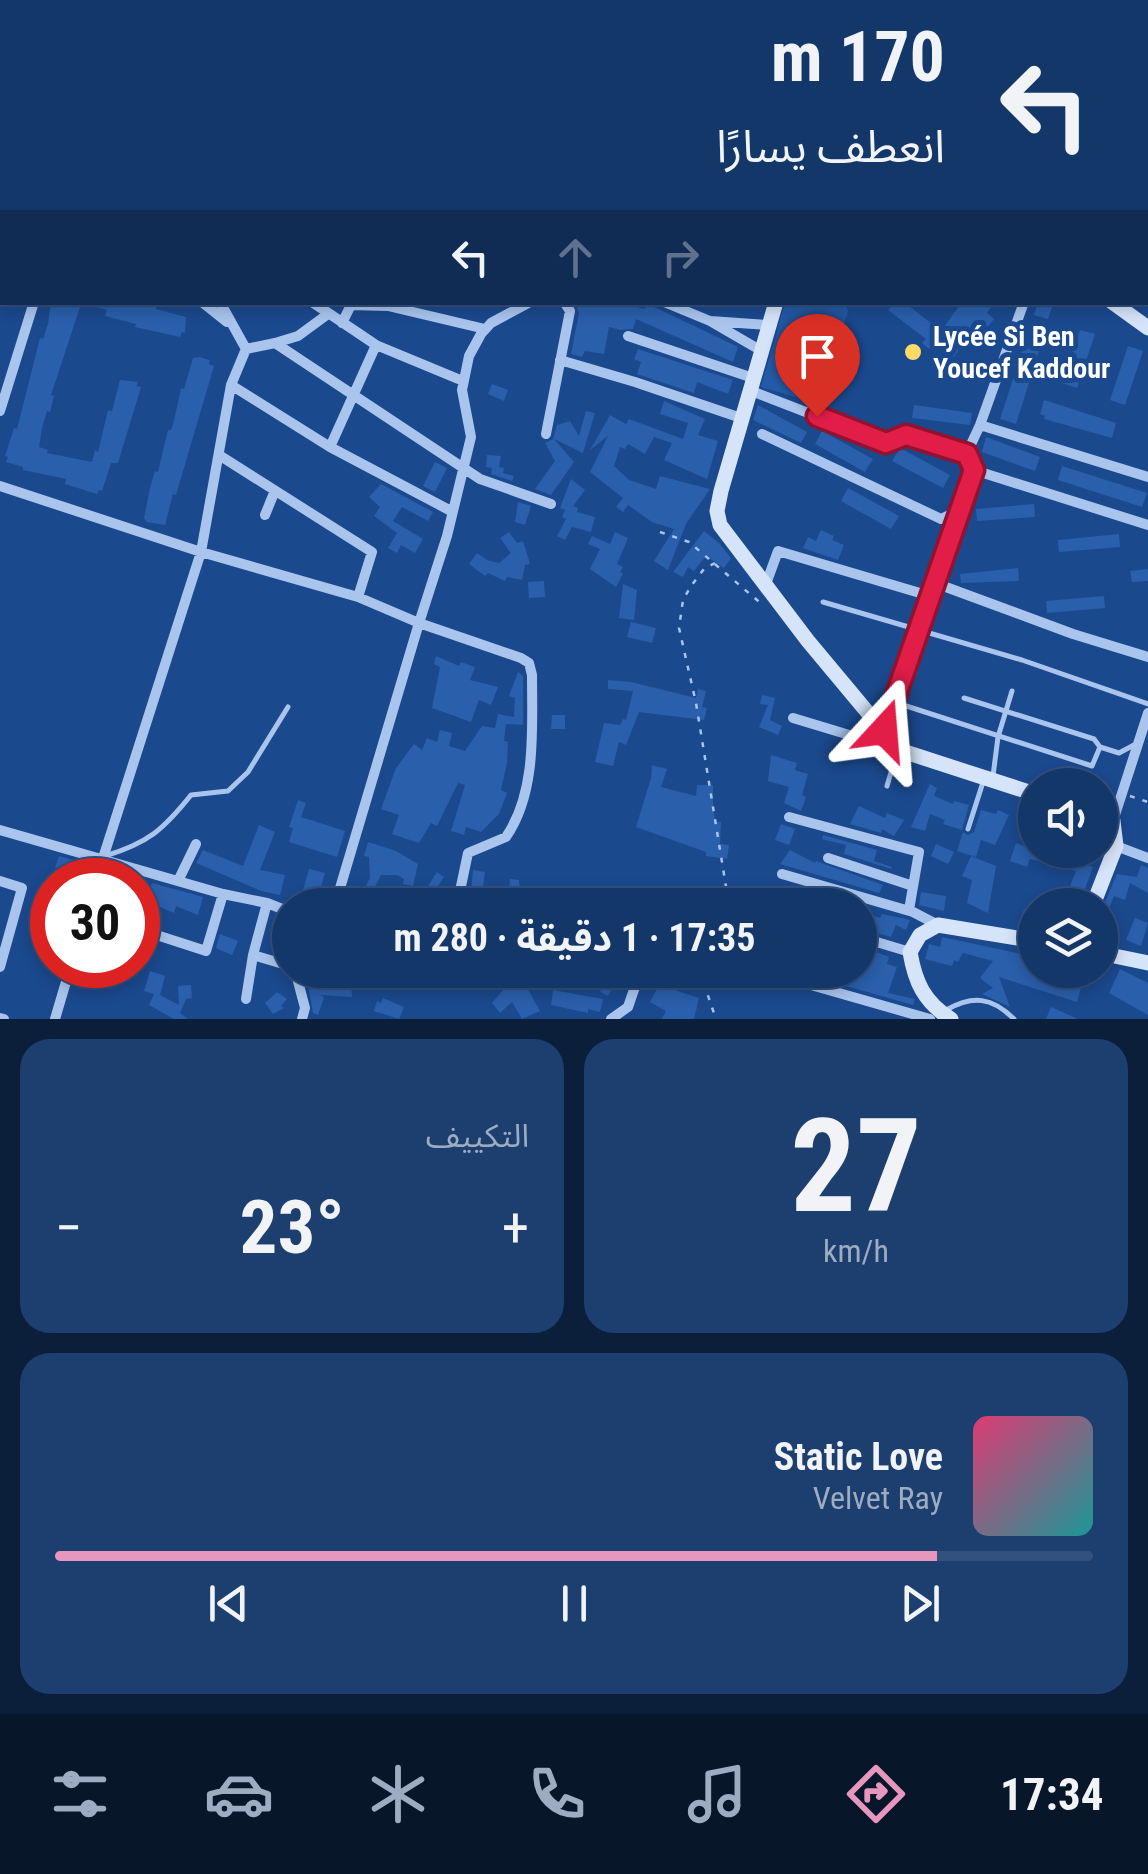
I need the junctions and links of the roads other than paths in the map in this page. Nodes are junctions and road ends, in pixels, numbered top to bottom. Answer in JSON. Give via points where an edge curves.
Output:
{"nodes":[{"id":1,"x":33,"y":305,"type":"edge"},
{"id":2,"x":206,"y":305,"type":"edge"},
{"id":3,"x":222,"y":305,"type":"edge"},
{"id":4,"x":316,"y":305,"type":"edge"},
{"id":5,"x":523,"y":305,"type":"edge"},
{"id":6,"x":566,"y":305,"type":"edge"},
{"id":7,"x":671,"y":305,"type":"edge"},
{"id":8,"x":775,"y":305,"type":"edge"},
{"id":9,"x":1023,"y":305,"type":"edge"},
{"id":10,"x":1116,"y":305,"type":"edge"},
{"id":11,"x":328,"y":314,"type":"junction"},
{"id":12,"x":710,"y":321,"type":"junction"},
{"id":13,"x":342,"y":322,"type":"junction"},
{"id":14,"x":768,"y":324,"type":"junction"},
{"id":15,"x":232,"y":325,"type":"junction"},
{"id":16,"x":1148,"y":328,"type":"edge"},
{"id":17,"x":486,"y":329,"type":"junction"},
{"id":18,"x":628,"y":336,"type":"dead end"},
{"id":19,"x":275,"y":343,"type":"junction"},
{"id":20,"x":376,"y":344,"type":"junction"},
{"id":21,"x":246,"y":349,"type":"junction"},
{"id":22,"x":760,"y":350,"type":"junction"},
{"id":23,"x":560,"y":360,"type":"junction"},
{"id":24,"x":463,"y":381,"type":"junction"},
{"id":25,"x":751,"y":384,"type":"junction"},
{"id":26,"x":231,"y":385,"type":"junction"},
{"id":27,"x":352,"y":396,"type":"junction"},
{"id":28,"x":0,"y":411,"type":"edge"},
{"id":29,"x":740,"y":418,"type":"junction"},
{"id":30,"x":980,"y":425,"type":"junction"},
{"id":31,"x":546,"y":434,"type":"dead end"},
{"id":32,"x":762,"y":434,"type":"dead end"},
{"id":33,"x":330,"y":447,"type":"junction"},
{"id":34,"x":967,"y":454,"type":"junction"},
{"id":35,"x":219,"y":456,"type":"junction"},
{"id":36,"x":463,"y":467,"type":"junction"},
{"id":37,"x":974,"y":470,"type":"junction"},
{"id":38,"x":1148,"y":477,"type":"edge"},
{"id":39,"x":0,"y":486,"type":"edge"},
{"id":40,"x":274,"y":492,"type":"junction"},
{"id":41,"x":550,"y":504,"type":"dead end"},
{"id":42,"x":960,"y":510,"type":"junction"},
{"id":43,"x":451,"y":511,"type":"junction"},
{"id":44,"x":265,"y":515,"type":"dead end"},
{"id":45,"x":1148,"y":525,"type":"edge"},
{"id":46,"x":201,"y":552,"type":"junction"},
{"id":47,"x":935,"y":582,"type":"junction"},
{"id":48,"x":766,"y":584,"type":"junction"},
{"id":49,"x":930,"y":596,"type":"junction"},
{"id":50,"x":358,"y":597,"type":"junction"},
{"id":51,"x":823,"y":602,"type":"dead end"},
{"id":52,"x":418,"y":622,"type":"junction"},
{"id":53,"x":919,"y":630,"type":"junction"},
{"id":54,"x":1148,"y":656,"type":"edge"},
{"id":55,"x":1012,"y":691,"type":"dead end"},
{"id":56,"x":964,"y":698,"type":"dead end"},
{"id":57,"x":894,"y":702,"type":"junction"},
{"id":58,"x":1148,"y":704,"type":"edge"},
{"id":59,"x":288,"y":706,"type":"dead end"},
{"id":60,"x":1005,"y":711,"type":"junction"},
{"id":61,"x":1148,"y":713,"type":"edge"},
{"id":62,"x":793,"y":718,"type":"dead end"},
{"id":63,"x":884,"y":730,"type":"junction"},
{"id":64,"x":1145,"y":735,"type":"edge"},
{"id":65,"x":998,"y":737,"type":"junction"},
{"id":66,"x":1100,"y":747,"type":"junction"},
{"id":67,"x":1137,"y":747,"type":"junction"},
{"id":68,"x":898,"y":751,"type":"junction"},
{"id":69,"x":988,"y":779,"type":"junction"},
{"id":70,"x":887,"y":786,"type":"dead end"},
{"id":71,"x":1018,"y":789,"type":"edge"},
{"id":72,"x":1118,"y":800,"type":"edge"},
{"id":73,"x":789,"y":816,"type":"dead end"},
{"id":74,"x":968,"y":828,"type":"dead end"},
{"id":75,"x":0,"y":830,"type":"edge"},
{"id":76,"x":196,"y":844,"type":"dead end"},
{"id":77,"x":1118,"y":847,"type":"edge"},
{"id":78,"x":102,"y":857,"type":"junction"},
{"id":79,"x":828,"y":858,"type":"dead end"},
{"id":80,"x":1148,"y":858,"type":"edge"},
{"id":81,"x":782,"y":874,"type":"dead end"},
{"id":82,"x":0,"y":881,"type":"edge"},
{"id":83,"x":178,"y":881,"type":"junction"},
{"id":84,"x":913,"y":886,"type":"junction"},
{"id":85,"x":339,"y":888,"type":"edge"},
{"id":86,"x":461,"y":888,"type":"edge"},
{"id":87,"x":223,"y":894,"type":"junction"},
{"id":88,"x":267,"y":902,"type":"junction"},
{"id":89,"x":272,"y":904,"type":"edge"},
{"id":90,"x":909,"y":910,"type":"junction"},
{"id":91,"x":938,"y":925,"type":"junction"},
{"id":92,"x":160,"y":936,"type":"edge"},
{"id":93,"x":1018,"y":938,"type":"edge"},
{"id":94,"x":877,"y":942,"type":"edge"},
{"id":95,"x":910,"y":952,"type":"junction"},
{"id":96,"x":254,"y":954,"type":"junction"},
{"id":97,"x":1118,"y":957,"type":"edge"},
{"id":98,"x":272,"y":961,"type":"edge"},
{"id":99,"x":1148,"y":964,"type":"edge"},
{"id":100,"x":0,"y":967,"type":"edge"},
{"id":101,"x":65,"y":988,"type":"edge"},
{"id":102,"x":299,"y":988,"type":"edge"},
{"id":103,"x":635,"y":988,"type":"edge"},
{"id":104,"x":823,"y":988,"type":"edge"},
{"id":105,"x":246,"y":999,"type":"dead end"},
{"id":106,"x":941,"y":1017,"type":"edge"},
{"id":107,"x":58,"y":1018,"type":"edge"},
{"id":108,"x":302,"y":1019,"type":"edge"},
{"id":109,"x":611,"y":1019,"type":"edge"},
{"id":110,"x":1014,"y":1019,"type":"edge"}],
"edges":[{"from":1,"to":28,"type":"street"},
{"from":2,"to":15,"type":"street"},
{"from":3,"to":15,"type":"street"},
{"from":4,"to":11,"type":"street"},
{"from":5,"to":17,"type":"street"},
{"from":6,"to":23,"type":"street"},
{"from":7,"to":12,"type":"street"},
{"from":8,"to":14,"type":"street"},
{"from":9,"to":30,"type":"street"},
{"from":10,"to":16,"type":"street"},
{"from":11,"to":13,"type":"street"},
{"from":11,"to":19,"type":"street"},
{"from":12,"to":14,"type":"street"},
{"from":12,"to":22,"type":"street"},
{"from":13,"to":17,"type":"street","via":[[351,305],[388,306]]},
{"from":13,"to":20,"type":"street"},
{"from":14,"to":22,"type":"street"},
{"from":15,"to":21,"type":"street"},
{"from":17,"to":24,"type":"street"},
{"from":18,"to":25,"type":"street"},
{"from":19,"to":21,"type":"street"},
{"from":19,"to":27,"type":"street"},
{"from":20,"to":24,"type":"street"},
{"from":20,"to":27,"type":"street"},
{"from":21,"to":26,"type":"street"},
{"from":22,"to":25,"type":"street"},
{"from":23,"to":29,"type":"street"},
{"from":23,"to":31,"type":"street"},
{"from":24,"to":36,"type":"street","via":[[472,430]]},
{"from":25,"to":29,"type":"street"},
{"from":25,"to":34,"type":"street","via":[[886,443],[906,435]]},
{"from":26,"to":33,"type":"street"},
{"from":26,"to":35,"type":"street"},
{"from":27,"to":33,"type":"street"},
{"from":27,"to":36,"type":"street"},
{"from":29,"to":48,"type":"street","via":[[716,512]]},
{"from":30,"to":34,"type":"street"},
{"from":30,"to":38,"type":"street"},
{"from":32,"to":42,"type":"street","via":[[941,519]]},
{"from":33,"to":43,"type":"street"},
{"from":34,"to":37,"type":"street"},
{"from":35,"to":40,"type":"street"},
{"from":35,"to":46,"type":"street"},
{"from":36,"to":41,"type":"street"},
{"from":36,"to":43,"type":"street"},
{"from":37,"to":42,"type":"street"},
{"from":37,"to":45,"type":"street"},
{"from":39,"to":46,"type":"street"},
{"from":40,"to":44,"type":"street"},
{"from":40,"to":50,"type":"street","via":[[372,552]]},
{"from":42,"to":47,"type":"street"},
{"from":43,"to":52,"type":"street"},
{"from":46,"to":50,"type":"street"},
{"from":46,"to":78,"type":"street"},
{"from":47,"to":49,"type":"street"},
{"from":47,"to":54,"type":"street"},
{"from":48,"to":49,"type":"street","via":[[778,550]]},
{"from":48,"to":63,"type":"street"},
{"from":49,"to":53,"type":"street"},
{"from":50,"to":52,"type":"street"},
{"from":51,"to":53,"type":"lane"},
{"from":52,"to":85,"type":"street"},
{"from":52,"to":86,"type":"street","via":[[522,658],[532,675],[523,804],[506,838],[468,853]]},
{"from":53,"to":57,"type":"street"},
{"from":53,"to":58,"type":"lane"},
{"from":55,"to":60,"type":"lane"},
{"from":56,"to":60,"type":"lane"},
{"from":57,"to":63,"type":"street"},
{"from":57,"to":65,"type":"lane"},
{"from":59,"to":78,"type":"lane","via":[[248,772],[228,791],[191,795],[141,846]]},
{"from":60,"to":65,"type":"lane"},
{"from":60,"to":66,"type":"lane","via":[[1094,739]]},
{"from":61,"to":64,"type":"street"},
{"from":62,"to":68,"type":"street"},
{"from":63,"to":68,"type":"street"},
{"from":64,"to":67,"type":"street"},
{"from":65,"to":66,"type":"lane","via":[[1092,766]]},
{"from":65,"to":69,"type":"lane"},
{"from":66,"to":67,"type":"lane","via":[[1119,753]]},
{"from":67,"to":72,"type":"street"},
{"from":68,"to":69,"type":"street"},
{"from":68,"to":70,"type":"lane"},
{"from":69,"to":71,"type":"street"},
{"from":69,"to":74,"type":"lane"},
{"from":73,"to":84,"type":"street","via":[[919,852]]},
{"from":75,"to":78,"type":"street"},
{"from":76,"to":83,"type":"street"},
{"from":77,"to":80,"type":"street"},
{"from":78,"to":83,"type":"street"},
{"from":79,"to":84,"type":"street"},
{"from":81,"to":90,"type":"street"},
{"from":82,"to":100,"type":"street","via":[[22,888]]},
{"from":83,"to":87,"type":"street"},
{"from":84,"to":90,"type":"street"},
{"from":87,"to":88,"type":"street"},
{"from":87,"to":92,"type":"street","via":[[206,951]]},
{"from":88,"to":89,"type":"street"},
{"from":88,"to":96,"type":"street"},
{"from":90,"to":91,"type":"street"},
{"from":91,"to":93,"type":"street"},
{"from":91,"to":95,"type":"street","via":[[920,935]]},
{"from":94,"to":95,"type":"street"},
{"from":95,"to":106,"type":"street","via":[[924,997]]},
{"from":96,"to":98,"type":"street"},
{"from":96,"to":105,"type":"street"},
{"from":97,"to":99,"type":"street"},
{"from":101,"to":107,"type":"street"},
{"from":102,"to":108,"type":"street","via":[[306,1008]]},
{"from":103,"to":109,"type":"street","via":[[628,1007]]},
{"from":104,"to":106,"type":"street"},
{"from":106,"to":110,"type":"lane","via":[[976,998]]}]}
